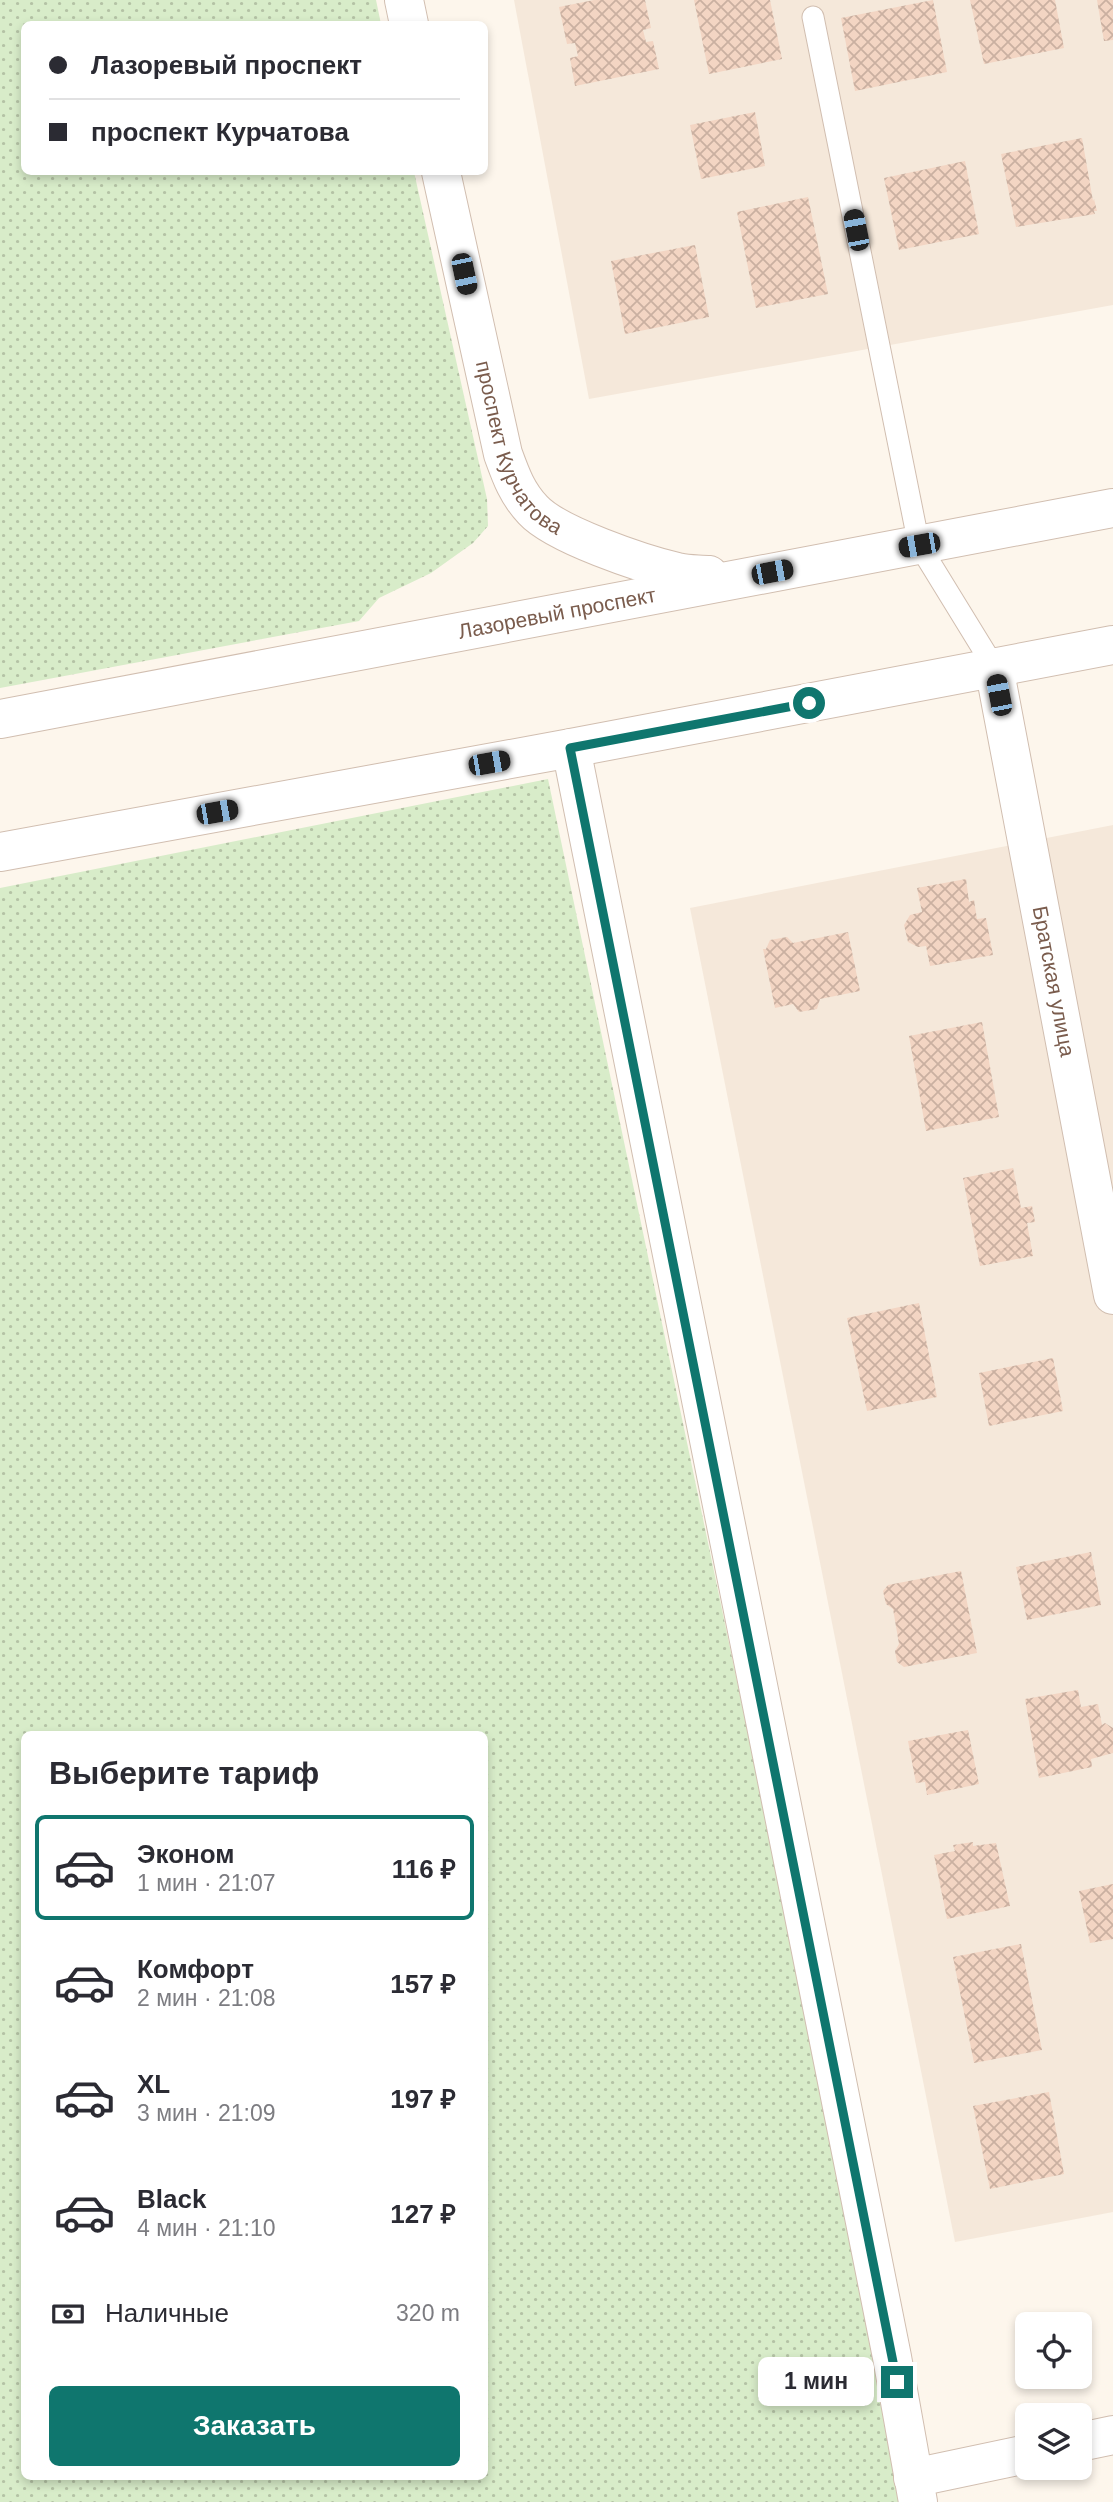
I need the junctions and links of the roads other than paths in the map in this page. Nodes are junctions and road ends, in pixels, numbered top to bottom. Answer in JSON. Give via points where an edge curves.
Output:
{"nodes":[{"id":1,"x":404,"y":0,"type":"edge"},
{"id":2,"x":813,"y":17,"type":"dead end"},
{"id":3,"x":408,"y":21,"type":"edge"},
{"id":4,"x":442,"y":175,"type":"edge"},
{"id":5,"x":1113,"y":508,"type":"edge"},
{"id":6,"x":919,"y":545,"type":"junction"},
{"id":7,"x":747,"y":577,"type":"junction"},
{"id":8,"x":1113,"y":645,"type":"edge"},
{"id":9,"x":994,"y":667,"type":"junction"},
{"id":10,"x":0,"y":719,"type":"edge"},
{"id":11,"x":570,"y":748,"type":"junction"},
{"id":12,"x":0,"y":852,"type":"edge"},
{"id":13,"x":1113,"y":1295,"type":"edge"},
{"id":14,"x":1113,"y":2435,"type":"edge"},
{"id":15,"x":1092,"y":2439,"type":"edge"},
{"id":16,"x":1015,"y":2458,"type":"edge"},
{"id":17,"x":916,"y":2490,"type":"edge"}],
"edges":[{"from":1,"to":3,"type":"street"},
{"from":2,"to":6,"type":"lane"},
{"from":4,"to":7,"type":"street","name":"проспект Курчатова","via":[[503,454],[515,489],[536,513],[602,547],[680,573]]},
{"from":5,"to":6,"type":"street","name":"Лазоревый проспект"},
{"from":6,"to":7,"type":"street","name":"Лазоревый проспект"},
{"from":6,"to":9,"type":"lane"},
{"from":7,"to":10,"type":"street","name":"Лазоревый проспект"},
{"from":8,"to":9,"type":"street"},
{"from":9,"to":11,"type":"street"},
{"from":9,"to":13,"type":"street","name":"Братская улица"},
{"from":11,"to":12,"type":"street"},
{"from":11,"to":17,"type":"street"},
{"from":14,"to":15,"type":"street"},
{"from":16,"to":17,"type":"street"}]}
